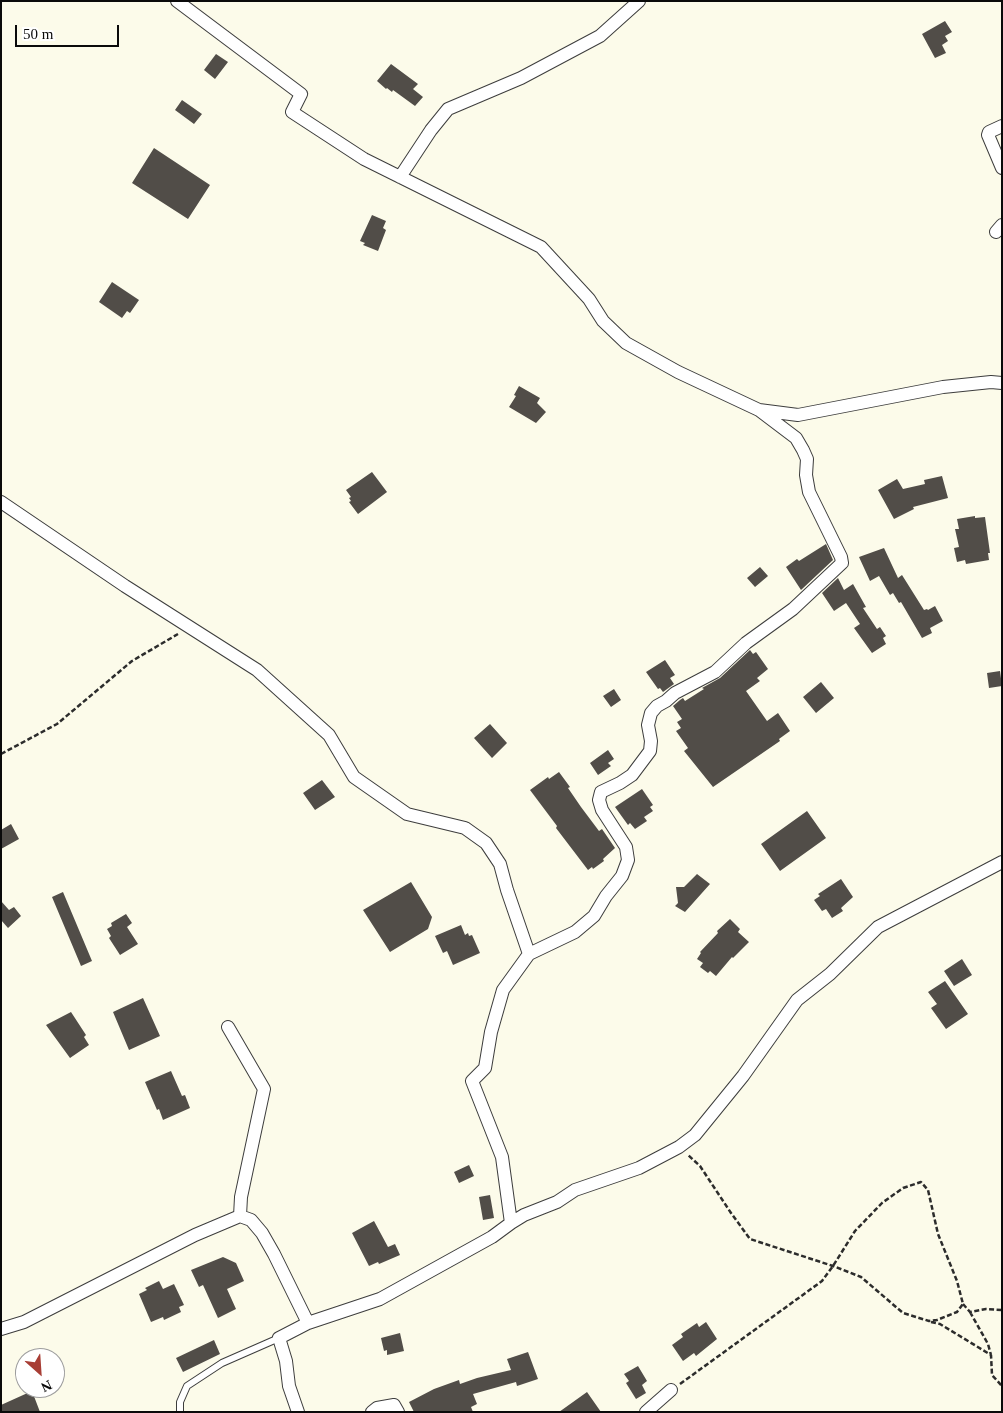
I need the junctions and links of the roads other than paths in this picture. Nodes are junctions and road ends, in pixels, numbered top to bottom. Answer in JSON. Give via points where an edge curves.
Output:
{"nodes":[{"id":1,"x":176,"y":1,"type":"edge"},
{"id":2,"x":638,"y":1,"type":"edge"},
{"id":3,"x":1002,"y":126,"type":"edge"},
{"id":4,"x":1002,"y":168,"type":"edge"},
{"id":5,"x":400,"y":177,"type":"junction"},
{"id":6,"x":1002,"y":383,"type":"edge"},
{"id":7,"x":759,"y":410,"type":"junction"},
{"id":8,"x":1,"y":502,"type":"edge"},
{"id":9,"x":1002,"y":862,"type":"edge"},
{"id":10,"x":529,"y":954,"type":"junction"},
{"id":11,"x":228,"y":1027,"type":"dead end"},
{"id":12,"x":240,"y":1216,"type":"junction"},
{"id":13,"x":511,"y":1223,"type":"junction"},
{"id":14,"x":308,"y":1323,"type":"junction"},
{"id":15,"x":1,"y":1329,"type":"edge"},
{"id":16,"x":279,"y":1338,"type":"junction"},
{"id":17,"x":671,"y":1390,"type":"road end"},
{"id":18,"x":180,"y":1412,"type":"edge"},
{"id":19,"x":298,"y":1412,"type":"edge"},
{"id":20,"x":372,"y":1412,"type":"edge"},
{"id":21,"x":398,"y":1412,"type":"edge"},
{"id":22,"x":646,"y":1412,"type":"edge"}],
"edges":[{"from":1,"to":5,"type":"street","via":[[301,94],[292,112],[364,159]]},
{"from":2,"to":5,"type":"street","via":[[600,36],[521,78],[448,109]]},
{"from":3,"to":4,"type":"street","via":[[988,135]]},
{"from":5,"to":7,"type":"street","via":[[541,247],[589,299],[603,321],[626,342],[678,372]]},
{"from":6,"to":7,"type":"street","via":[[943,387],[798,415]]},
{"from":7,"to":10,"type":"street","via":[[796,438],[803,450],[807,458],[809,492],[842,563],[714,672],[675,693],[651,713],[648,726],[650,751],[632,775],[602,792],[599,800],[626,847],[628,860],[622,876],[594,916],[575,932]]},
{"from":8,"to":10,"type":"street","via":[[257,670],[329,736],[354,777],[407,814],[465,828],[486,843],[500,864]]},
{"from":9,"to":13,"type":"street","via":[[878,927],[830,974],[797,1000],[695,1135],[679,1147],[639,1168],[575,1190]]},
{"from":10,"to":13,"type":"street","via":[[503,990],[485,1068],[472,1081],[502,1157]]},
{"from":11,"to":12,"type":"street","via":[[264,1089],[241,1197]]},
{"from":12,"to":14,"type":"street","via":[[251,1220],[262,1233]]},
{"from":12,"to":15,"type":"street","via":[[24,1322]]},
{"from":13,"to":14,"type":"street","via":[[492,1237],[380,1299]]},
{"from":14,"to":16,"type":"street"},
{"from":16,"to":18,"type":"lane","via":[[222,1363],[187,1386],[180,1402]]},
{"from":16,"to":19,"type":"street","via":[[286,1361],[288,1386]]},
{"from":17,"to":22,"type":"street"},
{"from":20,"to":21,"type":"street","via":[[394,1405]]}]}
